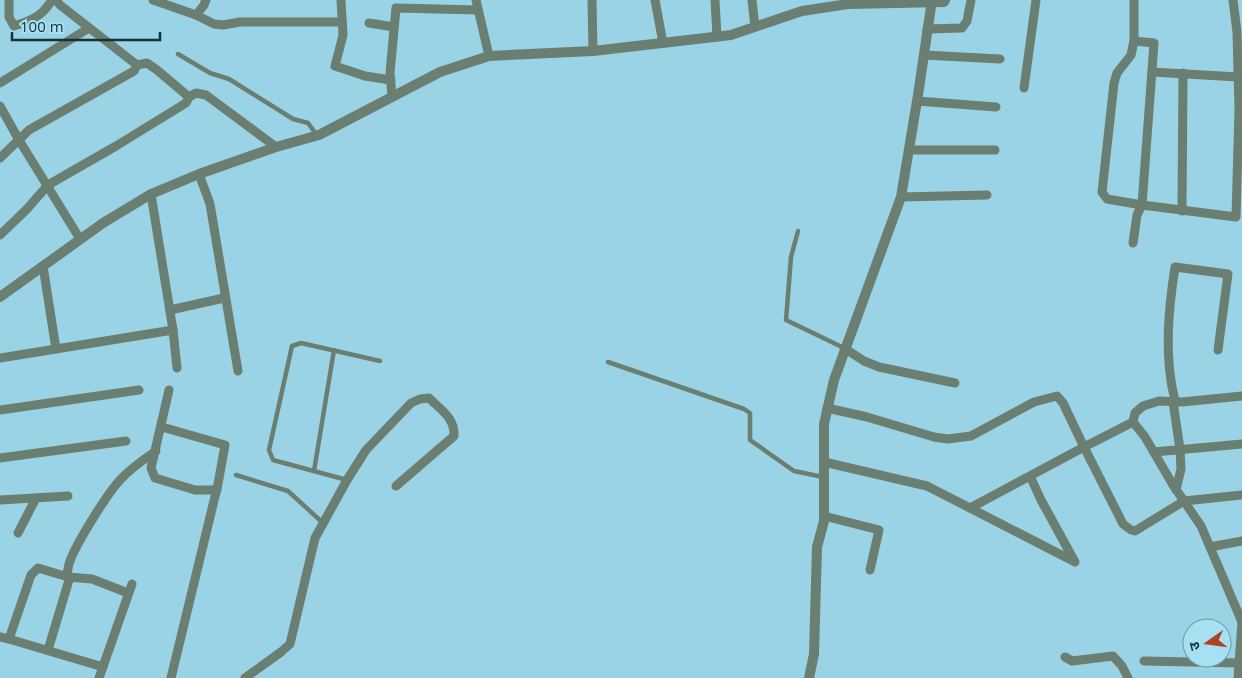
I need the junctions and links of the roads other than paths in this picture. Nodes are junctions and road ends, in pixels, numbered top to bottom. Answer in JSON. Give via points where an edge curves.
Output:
{"nodes":[{"id":1,"x":9,"y":0,"type":"edge"},
{"id":2,"x":52,"y":0,"type":"edge"},
{"id":3,"x":56,"y":0,"type":"edge"},
{"id":4,"x":153,"y":0,"type":"edge"},
{"id":5,"x":206,"y":0,"type":"edge"},
{"id":6,"x":341,"y":0,"type":"edge"},
{"id":7,"x":476,"y":0,"type":"edge"},
{"id":8,"x":592,"y":0,"type":"edge"},
{"id":9,"x":654,"y":0,"type":"edge"},
{"id":10,"x":714,"y":0,"type":"edge"},
{"id":11,"x":752,"y":0,"type":"edge"},
{"id":12,"x":971,"y":0,"type":"edge"},
{"id":13,"x":1036,"y":0,"type":"edge"},
{"id":14,"x":1134,"y":0,"type":"edge"},
{"id":15,"x":1233,"y":0,"type":"edge"},
{"id":16,"x":931,"y":1,"type":"edge"},
{"id":17,"x":945,"y":1,"type":"edge"},
{"id":18,"x":848,"y":2,"type":"edge"},
{"id":19,"x":396,"y":4,"type":"edge"},
{"id":20,"x":478,"y":10,"type":"junction"},
{"id":21,"x":196,"y":15,"type":"junction"},
{"id":22,"x":1239,"y":15,"type":"edge"},
{"id":23,"x":342,"y":22,"type":"junction"},
{"id":24,"x":369,"y":23,"type":"dead end"},
{"id":25,"x":394,"y":27,"type":"junction"},
{"id":26,"x":755,"y":27,"type":"junction"},
{"id":27,"x":89,"y":28,"type":"junction"},
{"id":28,"x":928,"y":29,"type":"junction"},
{"id":29,"x":716,"y":36,"type":"junction"},
{"id":30,"x":1134,"y":41,"type":"junction"},
{"id":31,"x":663,"y":43,"type":"junction"},
{"id":32,"x":593,"y":51,"type":"junction"},
{"id":33,"x":178,"y":54,"type":"dead end"},
{"id":34,"x":924,"y":55,"type":"junction"},
{"id":35,"x":1240,"y":55,"type":"edge"},
{"id":36,"x":488,"y":56,"type":"junction"},
{"id":37,"x":1000,"y":59,"type":"dead end"},
{"id":38,"x":137,"y":65,"type":"junction"},
{"id":39,"x":1152,"y":72,"type":"junction"},
{"id":40,"x":1183,"y":73,"type":"junction"},
{"id":41,"x":1238,"y":77,"type":"junction"},
{"id":42,"x":391,"y":80,"type":"junction"},
{"id":43,"x":0,"y":83,"type":"edge"},
{"id":44,"x":1024,"y":88,"type":"dead end"},
{"id":45,"x":189,"y":97,"type":"junction"},
{"id":46,"x":392,"y":97,"type":"junction"},
{"id":47,"x":917,"y":101,"type":"junction"},
{"id":48,"x":0,"y":106,"type":"edge"},
{"id":49,"x":996,"y":107,"type":"dead end"},
{"id":50,"x":317,"y":136,"type":"junction"},
{"id":51,"x":18,"y":140,"type":"junction"},
{"id":52,"x":276,"y":147,"type":"junction"},
{"id":53,"x":909,"y":150,"type":"junction"},
{"id":54,"x":995,"y":150,"type":"dead end"},
{"id":55,"x":0,"y":158,"type":"edge"},
{"id":56,"x":198,"y":174,"type":"junction"},
{"id":57,"x":48,"y":185,"type":"junction"},
{"id":58,"x":151,"y":194,"type":"junction"},
{"id":59,"x":987,"y":195,"type":"dead end"},
{"id":60,"x":901,"y":197,"type":"junction"},
{"id":61,"x":1142,"y":206,"type":"junction"},
{"id":62,"x":1182,"y":211,"type":"junction"},
{"id":63,"x":1239,"y":217,"type":"edge"},
{"id":64,"x":798,"y":231,"type":"dead end"},
{"id":65,"x":0,"y":235,"type":"edge"},
{"id":66,"x":80,"y":239,"type":"junction"},
{"id":67,"x":1133,"y":243,"type":"dead end"},
{"id":68,"x":43,"y":266,"type":"junction"},
{"id":69,"x":2,"y":292,"type":"edge"},
{"id":70,"x":224,"y":298,"type":"junction"},
{"id":71,"x":170,"y":310,"type":"junction"},
{"id":72,"x":173,"y":330,"type":"junction"},
{"id":73,"x":844,"y":348,"type":"junction"},
{"id":74,"x":56,"y":349,"type":"junction"},
{"id":75,"x":334,"y":350,"type":"junction"},
{"id":76,"x":1218,"y":350,"type":"dead end"},
{"id":77,"x":0,"y":358,"type":"edge"},
{"id":78,"x":380,"y":361,"type":"dead end"},
{"id":79,"x":608,"y":362,"type":"dead end"},
{"id":80,"x":177,"y":368,"type":"dead end"},
{"id":81,"x":238,"y":371,"type":"dead end"},
{"id":82,"x":954,"y":383,"type":"dead end"},
{"id":83,"x":139,"y":390,"type":"dead end"},
{"id":84,"x":169,"y":390,"type":"dead end"},
{"id":85,"x":1242,"y":396,"type":"edge"},
{"id":86,"x":1174,"y":402,"type":"junction"},
{"id":87,"x":827,"y":408,"type":"junction"},
{"id":88,"x":0,"y":410,"type":"edge"},
{"id":89,"x":1133,"y":422,"type":"junction"},
{"id":90,"x":162,"y":427,"type":"junction"},
{"id":91,"x":126,"y":441,"type":"dead end"},
{"id":92,"x":1242,"y":444,"type":"edge"},
{"id":93,"x":1084,"y":447,"type":"junction"},
{"id":94,"x":1180,"y":449,"type":"junction"},
{"id":95,"x":156,"y":451,"type":"junction"},
{"id":96,"x":1154,"y":452,"type":"junction"},
{"id":97,"x":0,"y":458,"type":"edge"},
{"id":98,"x":824,"y":462,"type":"junction"},
{"id":99,"x":314,"y":471,"type":"junction"},
{"id":100,"x":236,"y":475,"type":"dead end"},
{"id":101,"x":1030,"y":476,"type":"junction"},
{"id":102,"x":824,"y":477,"type":"junction"},
{"id":103,"x":347,"y":480,"type":"junction"},
{"id":104,"x":396,"y":486,"type":"dead end"},
{"id":105,"x":217,"y":490,"type":"junction"},
{"id":106,"x":1176,"y":490,"type":"junction"},
{"id":107,"x":1242,"y":495,"type":"edge"},
{"id":108,"x":68,"y":496,"type":"dead end"},
{"id":109,"x":36,"y":498,"type":"junction"},
{"id":110,"x":0,"y":500,"type":"edge"},
{"id":111,"x":1184,"y":501,"type":"junction"},
{"id":112,"x":970,"y":508,"type":"junction"},
{"id":113,"x":824,"y":516,"type":"junction"},
{"id":114,"x":323,"y":523,"type":"junction"},
{"id":115,"x":18,"y":533,"type":"dead end"},
{"id":116,"x":1242,"y":541,"type":"edge"},
{"id":117,"x":1210,"y":547,"type":"junction"},
{"id":118,"x":870,"y":570,"type":"dead end"},
{"id":119,"x":68,"y":577,"type":"junction"},
{"id":120,"x":1242,"y":622,"type":"edge"},
{"id":121,"x":4,"y":638,"type":"edge"},
{"id":122,"x":48,"y":650,"type":"junction"},
{"id":123,"x":1065,"y":657,"type":"dead end"},
{"id":124,"x":1144,"y":661,"type":"dead end"},
{"id":125,"x":1239,"y":663,"type":"junction"},
{"id":126,"x":103,"y":668,"type":"junction"},
{"id":127,"x":99,"y":678,"type":"edge"},
{"id":128,"x":171,"y":678,"type":"edge"},
{"id":129,"x":245,"y":678,"type":"edge"},
{"id":130,"x":808,"y":678,"type":"edge"},
{"id":131,"x":1128,"y":678,"type":"edge"},
{"id":132,"x":1238,"y":678,"type":"edge"}],
"edges":[{"from":1,"to":2,"type":"street","via":[[9,17],[14,26],[44,12]]},
{"from":3,"to":27,"type":"street"},
{"from":4,"to":21,"type":"street"},
{"from":5,"to":21,"type":"street"},
{"from":6,"to":23,"type":"street"},
{"from":7,"to":20,"type":"street"},
{"from":8,"to":32,"type":"street"},
{"from":9,"to":31,"type":"street"},
{"from":10,"to":29,"type":"street"},
{"from":11,"to":26,"type":"street"},
{"from":12,"to":28,"type":"street","via":[[965,26]]},
{"from":13,"to":44,"type":"street"},
{"from":14,"to":30,"type":"street"},
{"from":15,"to":22,"type":"street"},
{"from":16,"to":17,"type":"street"},
{"from":16,"to":18,"type":"street"},
{"from":16,"to":28,"type":"street"},
{"from":18,"to":26,"type":"street","via":[[802,11]]},
{"from":19,"to":20,"type":"street"},
{"from":19,"to":25,"type":"street"},
{"from":20,"to":36,"type":"street"},
{"from":21,"to":23,"type":"street","via":[[223,25],[240,22]]},
{"from":22,"to":35,"type":"street"},
{"from":23,"to":42,"type":"street","via":[[343,35],[335,66]]},
{"from":24,"to":25,"type":"street"},
{"from":25,"to":42,"type":"street"},
{"from":26,"to":29,"type":"street"},
{"from":27,"to":38,"type":"street"},
{"from":27,"to":43,"type":"street"},
{"from":28,"to":34,"type":"street"},
{"from":29,"to":31,"type":"street"},
{"from":30,"to":39,"type":"street","via":[[1154,43]]},
{"from":30,"to":61,"type":"street","via":[[1131,55],[1117,73],[1114,83],[1102,192],[1107,199]]},
{"from":31,"to":32,"type":"street"},
{"from":32,"to":36,"type":"street"},
{"from":33,"to":50,"type":"lane","via":[[210,73],[229,78],[293,119],[308,123]]},
{"from":34,"to":37,"type":"street"},
{"from":34,"to":47,"type":"street"},
{"from":35,"to":41,"type":"street"},
{"from":36,"to":46,"type":"street","via":[[440,72]]},
{"from":38,"to":45,"type":"street","via":[[146,63]]},
{"from":38,"to":51,"type":"street","via":[[134,70],[29,130]]},
{"from":39,"to":40,"type":"street"},
{"from":39,"to":61,"type":"street"},
{"from":40,"to":41,"type":"street"},
{"from":40,"to":62,"type":"street"},
{"from":41,"to":63,"type":"street"},
{"from":42,"to":46,"type":"street"},
{"from":45,"to":52,"type":"street","via":[[196,93],[206,95]]},
{"from":45,"to":57,"type":"street","via":[[179,108]]},
{"from":46,"to":50,"type":"street"},
{"from":47,"to":49,"type":"street"},
{"from":47,"to":53,"type":"street"},
{"from":48,"to":51,"type":"street"},
{"from":50,"to":52,"type":"street"},
{"from":51,"to":55,"type":"street"},
{"from":51,"to":57,"type":"street"},
{"from":52,"to":56,"type":"street"},
{"from":53,"to":54,"type":"street"},
{"from":53,"to":60,"type":"street"},
{"from":56,"to":58,"type":"street"},
{"from":56,"to":70,"type":"street","via":[[210,204]]},
{"from":57,"to":65,"type":"street"},
{"from":57,"to":66,"type":"street"},
{"from":58,"to":66,"type":"street"},
{"from":58,"to":71,"type":"street"},
{"from":59,"to":60,"type":"street"},
{"from":60,"to":73,"type":"street"},
{"from":61,"to":62,"type":"street"},
{"from":61,"to":67,"type":"street","via":[[1136,215]]},
{"from":62,"to":63,"type":"street"},
{"from":64,"to":73,"type":"lane","via":[[791,258],[786,320]]},
{"from":66,"to":68,"type":"street"},
{"from":68,"to":69,"type":"street"},
{"from":68,"to":74,"type":"street"},
{"from":70,"to":71,"type":"street"},
{"from":70,"to":81,"type":"street"},
{"from":71,"to":72,"type":"street"},
{"from":72,"to":74,"type":"street"},
{"from":72,"to":80,"type":"street"},
{"from":73,"to":82,"type":"street","via":[[879,367]]},
{"from":73,"to":87,"type":"street"},
{"from":74,"to":77,"type":"street"},
{"from":75,"to":78,"type":"lane"},
{"from":75,"to":99,"type":"lane"},
{"from":75,"to":99,"type":"lane","via":[[300,343],[292,346],[269,450],[273,460]]},
{"from":76,"to":86,"type":"street","via":[[1228,274],[1175,267],[1167,339]]},
{"from":79,"to":102,"type":"lane","via":[[744,409],[750,414],[750,440],[794,471]]},
{"from":83,"to":88,"type":"street"},
{"from":84,"to":90,"type":"street"},
{"from":85,"to":86,"type":"street"},
{"from":86,"to":89,"type":"street","via":[[1159,401],[1143,406],[1134,413]]},
{"from":86,"to":94,"type":"street"},
{"from":87,"to":93,"type":"street","via":[[948,438],[971,436],[1034,402],[1057,396]]},
{"from":87,"to":98,"type":"street"},
{"from":89,"to":93,"type":"street"},
{"from":89,"to":96,"type":"street"},
{"from":90,"to":95,"type":"street"},
{"from":90,"to":105,"type":"street","via":[[225,445]]},
{"from":91,"to":97,"type":"street"},
{"from":92,"to":94,"type":"street"},
{"from":93,"to":101,"type":"street"},
{"from":93,"to":111,"type":"street","via":[[1123,524],[1131,530],[1136,531]]},
{"from":94,"to":96,"type":"street"},
{"from":94,"to":106,"type":"street"},
{"from":95,"to":105,"type":"street","via":[[151,468],[155,478],[195,490]]},
{"from":95,"to":119,"type":"street","via":[[133,467],[101,506],[72,557]]},
{"from":96,"to":106,"type":"street"},
{"from":98,"to":102,"type":"street"},
{"from":98,"to":112,"type":"street","via":[[927,486]]},
{"from":99,"to":103,"type":"lane"},
{"from":100,"to":114,"type":"lane","via":[[288,491]]},
{"from":101,"to":112,"type":"street"},
{"from":101,"to":112,"type":"street","via":[[1075,562]]},
{"from":102,"to":113,"type":"street"},
{"from":103,"to":104,"type":"street","via":[[366,450],[411,402],[429,398],[452,420],[454,436]]},
{"from":103,"to":114,"type":"street"},
{"from":105,"to":128,"type":"street"},
{"from":106,"to":111,"type":"street"},
{"from":107,"to":111,"type":"street"},
{"from":108,"to":109,"type":"street"},
{"from":109,"to":110,"type":"street"},
{"from":109,"to":115,"type":"street"},
{"from":111,"to":117,"type":"street"},
{"from":113,"to":118,"type":"street","via":[[879,530]]},
{"from":113,"to":130,"type":"street","via":[[817,547],[814,654]]},
{"from":114,"to":129,"type":"street","via":[[315,538],[290,644]]},
{"from":116,"to":117,"type":"street"},
{"from":117,"to":120,"type":"street"},
{"from":119,"to":121,"type":"street","via":[[38,568],[31,575]]},
{"from":119,"to":122,"type":"street"},
{"from":119,"to":126,"type":"street","via":[[130,588]]},
{"from":120,"to":125,"type":"street"},
{"from":121,"to":122,"type":"street"},
{"from":122,"to":126,"type":"street"},
{"from":123,"to":131,"type":"street","via":[[1072,661],[1113,656]]},
{"from":124,"to":125,"type":"street"},
{"from":125,"to":132,"type":"street"},
{"from":126,"to":127,"type":"street"}]}
